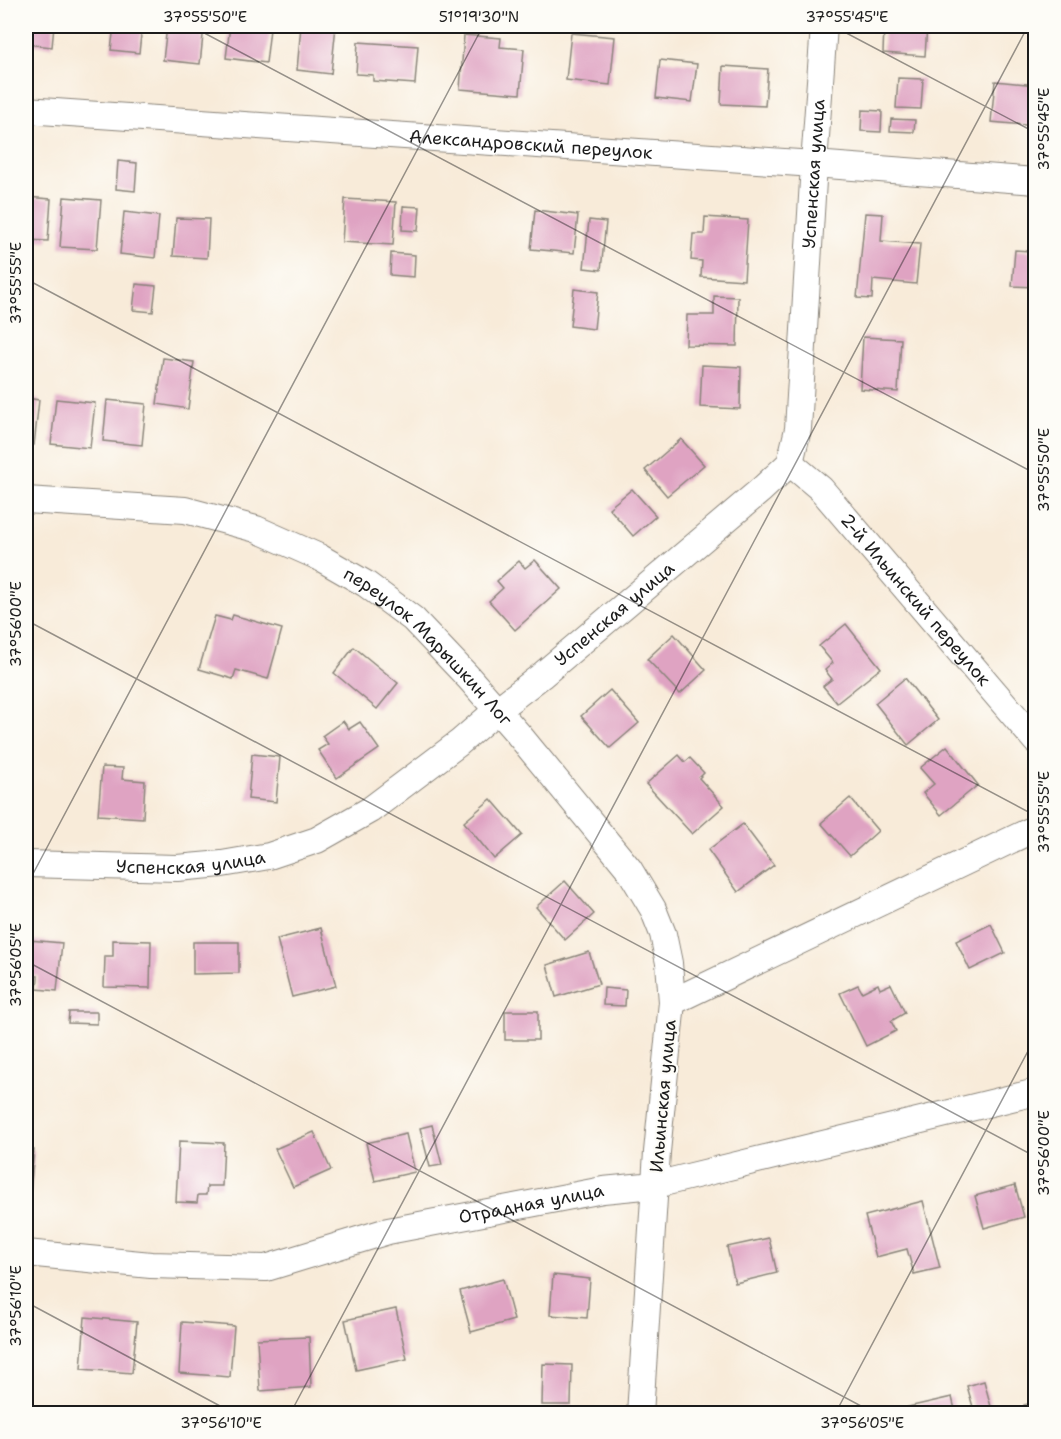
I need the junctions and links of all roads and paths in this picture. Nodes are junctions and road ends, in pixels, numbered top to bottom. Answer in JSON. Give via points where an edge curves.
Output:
{"nodes":[{"id":1,"x":824,"y":26,"type":"edge"},
{"id":2,"x":26,"y":110,"type":"edge"},
{"id":3,"x":814,"y":164,"type":"junction"},
{"id":4,"x":1035,"y":181,"type":"edge"},
{"id":5,"x":790,"y":463,"type":"junction"},
{"id":6,"x":26,"y":500,"type":"edge"},
{"id":7,"x":497,"y":710,"type":"junction"},
{"id":8,"x":1035,"y":741,"type":"edge"},
{"id":9,"x":1035,"y":828,"type":"edge"},
{"id":10,"x":26,"y":864,"type":"edge"},
{"id":11,"x":672,"y":1002,"type":"junction"},
{"id":12,"x":1035,"y":1092,"type":"edge"},
{"id":13,"x":655,"y":1185,"type":"junction"},
{"id":14,"x":26,"y":1253,"type":"edge"},
{"id":15,"x":640,"y":1413,"type":"edge"}],
"edges":[{"from":1,"to":3,"type":"street","name":"Успенская улица"},
{"from":2,"to":3,"type":"street","name":"Александровский переулок"},
{"from":3,"to":4,"type":"street","name":"Александровский переулок"},
{"from":3,"to":5,"type":"street","name":"Успенская улица","via":[[798,429]]},
{"from":5,"to":7,"type":"street","name":"Успенская улица"},
{"from":5,"to":8,"type":"street","name":"2-й Ильинский переулок","via":[[821,489]]},
{"from":6,"to":7,"type":"street","name":"переулок Марышкин Лог","via":[[185,510],[256,529],[319,557],[404,612]]},
{"from":7,"to":10,"type":"street","name":"Успенская улица","via":[[370,810],[317,840],[269,856],[177,868]]},
{"from":7,"to":11,"type":"street","name":"переулок Марышкин Лог","via":[[629,869],[653,909],[669,963]]},
{"from":9,"to":11,"type":"street","name":"Ильинская улица"},
{"from":11,"to":13,"type":"street","name":"Ильинская улица"},
{"from":12,"to":13,"type":"street","name":"Отрадная улица"},
{"from":13,"to":14,"type":"street","name":"Отрадная улица","via":[[603,1190],[388,1231],[266,1268],[151,1265]]},
{"from":13,"to":15,"type":"street","name":"Ильинская улица"}]}
